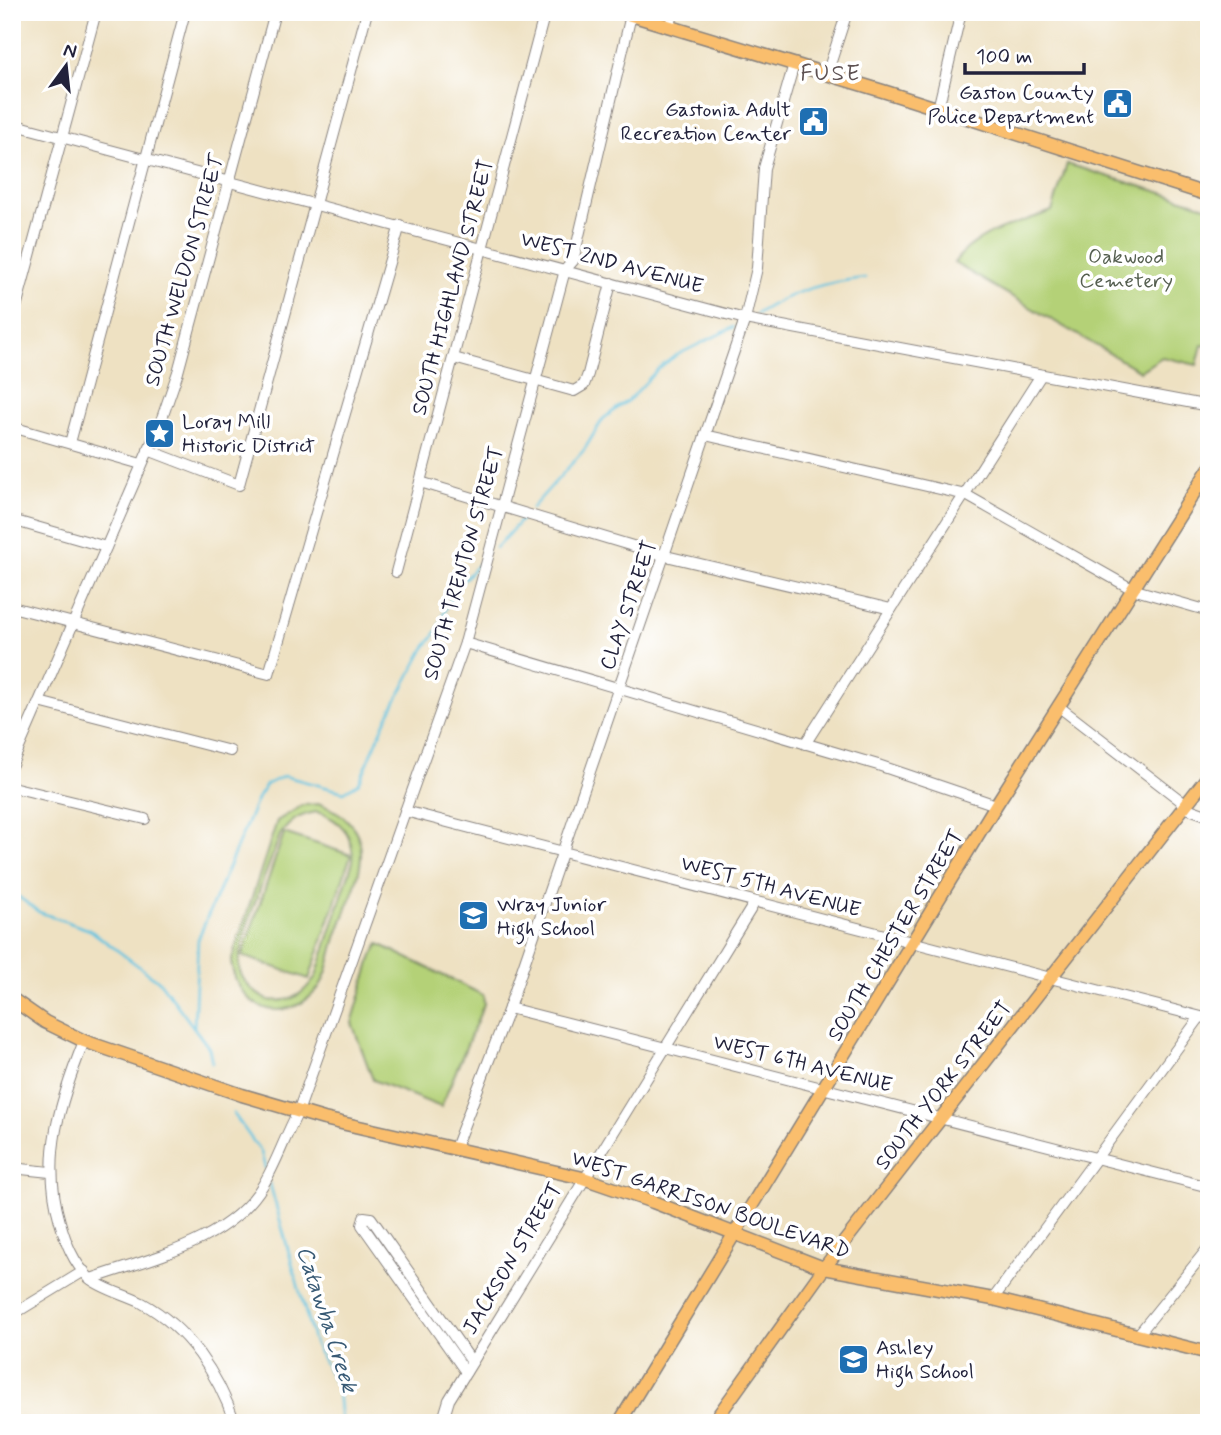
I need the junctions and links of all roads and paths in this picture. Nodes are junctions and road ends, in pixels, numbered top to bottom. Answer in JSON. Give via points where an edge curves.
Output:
{"nodes":[{"id":1,"x":96,"y":12,"type":"edge"},
{"id":2,"x":185,"y":12,"type":"edge"},
{"id":3,"x":275,"y":12,"type":"edge"},
{"id":4,"x":367,"y":12,"type":"edge"},
{"id":5,"x":545,"y":12,"type":"edge"},
{"id":6,"x":674,"y":12,"type":"edge"},
{"id":7,"x":847,"y":12,"type":"edge"},
{"id":8,"x":961,"y":12,"type":"edge"},
{"id":9,"x":626,"y":14,"type":"edge"},
{"id":10,"x":669,"y":27,"type":"junction"},
{"id":11,"x":794,"y":64,"type":"junction"},
{"id":12,"x":827,"y":74,"type":"junction"},
{"id":13,"x":938,"y":109,"type":"junction"},
{"id":14,"x":12,"y":124,"type":"edge"},
{"id":15,"x":62,"y":137,"type":"junction"},
{"id":16,"x":146,"y":158,"type":"junction"},
{"id":17,"x":230,"y":180,"type":"junction"},
{"id":18,"x":1209,"y":195,"type":"edge"},
{"id":19,"x":314,"y":203,"type":"junction"},
{"id":20,"x":400,"y":226,"type":"junction"},
{"id":21,"x":482,"y":247,"type":"junction"},
{"id":22,"x":565,"y":271,"type":"junction"},
{"id":23,"x":611,"y":283,"type":"junction"},
{"id":24,"x":745,"y":318,"type":"junction"},
{"id":25,"x":12,"y":322,"type":"edge"},
{"id":26,"x":454,"y":358,"type":"junction"},
{"id":27,"x":1041,"y":375,"type":"junction"},
{"id":28,"x":533,"y":381,"type":"junction"},
{"id":29,"x":1209,"y":406,"type":"edge"},
{"id":30,"x":12,"y":427,"type":"edge"},
{"id":31,"x":705,"y":435,"type":"junction"},
{"id":32,"x":70,"y":443,"type":"junction"},
{"id":33,"x":148,"y":450,"type":"junction"},
{"id":34,"x":141,"y":464,"type":"junction"},
{"id":35,"x":1209,"y":469,"type":"edge"},
{"id":36,"x":420,"y":482,"type":"junction"},
{"id":37,"x":966,"y":495,"type":"junction"},
{"id":38,"x":501,"y":507,"type":"junction"},
{"id":39,"x":12,"y":520,"type":"edge"},
{"id":40,"x":106,"y":547,"type":"junction"},
{"id":41,"x":666,"y":556,"type":"junction"},
{"id":42,"x":396,"y":572,"type":"dead end"},
{"id":43,"x":1132,"y":589,"type":"junction"},
{"id":44,"x":12,"y":607,"type":"edge"},
{"id":45,"x":891,"y":609,"type":"junction"},
{"id":46,"x":1209,"y":611,"type":"edge"},
{"id":47,"x":74,"y":623,"type":"junction"},
{"id":48,"x":465,"y":643,"type":"junction"},
{"id":49,"x":619,"y":689,"type":"junction"},
{"id":50,"x":39,"y":702,"type":"junction"},
{"id":51,"x":1058,"y":706,"type":"junction"},
{"id":52,"x":805,"y":744,"type":"junction"},
{"id":53,"x":230,"y":751,"type":"dead end"},
{"id":54,"x":12,"y":764,"type":"edge"},
{"id":55,"x":1209,"y":775,"type":"edge"},
{"id":56,"x":12,"y":787,"type":"edge"},
{"id":57,"x":996,"y":805,"type":"junction"},
{"id":58,"x":1184,"y":807,"type":"junction"},
{"id":59,"x":405,"y":811,"type":"junction"},
{"id":60,"x":1209,"y":816,"type":"edge"},
{"id":61,"x":145,"y":819,"type":"dead end"},
{"id":62,"x":564,"y":852,"type":"junction"},
{"id":63,"x":755,"y":902,"type":"junction"},
{"id":64,"x":914,"y":943,"type":"junction"},
{"id":65,"x":1051,"y":978,"type":"junction"},
{"id":66,"x":12,"y":999,"type":"edge"},
{"id":67,"x":509,"y":1008,"type":"junction"},
{"id":68,"x":1204,"y":1018,"type":"edge"},
{"id":69,"x":84,"y":1041,"type":"junction"},
{"id":70,"x":665,"y":1048,"type":"junction"},
{"id":71,"x":823,"y":1088,"type":"junction"},
{"id":72,"x":298,"y":1112,"type":"junction"},
{"id":73,"x":942,"y":1119,"type":"junction"},
{"id":74,"x":456,"y":1148,"type":"junction"},
{"id":75,"x":1096,"y":1158,"type":"junction"},
{"id":76,"x":12,"y":1168,"type":"edge"},
{"id":77,"x":50,"y":1172,"type":"junction"},
{"id":78,"x":583,"y":1178,"type":"junction"},
{"id":79,"x":1209,"y":1187,"type":"edge"},
{"id":80,"x":732,"y":1235,"type":"junction"},
{"id":81,"x":1209,"y":1247,"type":"edge"},
{"id":82,"x":824,"y":1268,"type":"junction"},
{"id":83,"x":87,"y":1275,"type":"junction"},
{"id":84,"x":993,"y":1300,"type":"junction"},
{"id":85,"x":12,"y":1315,"type":"edge"},
{"id":86,"x":1137,"y":1336,"type":"junction"},
{"id":87,"x":1209,"y":1353,"type":"edge"},
{"id":88,"x":472,"y":1362,"type":"junction"},
{"id":89,"x":466,"y":1372,"type":"junction"},
{"id":90,"x":1209,"y":1414,"type":"edge"},
{"id":91,"x":715,"y":1420,"type":"edge"},
{"id":92,"x":235,"y":1423,"type":"edge"},
{"id":93,"x":442,"y":1423,"type":"edge"},
{"id":94,"x":619,"y":1423,"type":"edge"},
{"id":95,"x":744,"y":1423,"type":"edge"},
{"id":96,"x":1202,"y":1423,"type":"edge"}],
"edges":[{"from":1,"to":15,"type":"street"},
{"from":2,"to":16,"type":"street"},
{"from":3,"to":17,"type":"street","name":"SOUTH WELDON STREET"},
{"from":4,"to":19,"type":"street"},
{"from":5,"to":21,"type":"street","name":"SOUTH HIGHLAND STREET"},
{"from":6,"to":10,"type":"street"},
{"from":7,"to":12,"type":"street"},
{"from":8,"to":13,"type":"street"},
{"from":9,"to":10,"type":"main road"},
{"from":9,"to":22,"type":"street","name":"SOUTH TRENTON STREET","via":[[576,249]]},
{"from":10,"to":11,"type":"main road"},
{"from":11,"to":12,"type":"main road"},
{"from":11,"to":24,"type":"street","name":"CLAY STREET","via":[[764,168],[757,268]]},
{"from":12,"to":13,"type":"main road"},
{"from":13,"to":18,"type":"main road"},
{"from":14,"to":15,"type":"street","name":"WEST 2ND AVENUE"},
{"from":15,"to":16,"type":"street","name":"WEST 2ND AVENUE"},
{"from":15,"to":25,"type":"street"},
{"from":16,"to":17,"type":"street","name":"WEST 2ND AVENUE"},
{"from":16,"to":32,"type":"street"},
{"from":17,"to":19,"type":"street","name":"WEST 2ND AVENUE"},
{"from":17,"to":33,"type":"street","name":"SOUTH WELDON STREET","via":[[178,372]]},
{"from":19,"to":20,"type":"street","name":"WEST 2ND AVENUE"},
{"from":19,"to":33,"type":"street","via":[[239,485]]},
{"from":20,"to":21,"type":"street","name":"WEST 2ND AVENUE"},
{"from":20,"to":47,"type":"street","via":[[269,674]]},
{"from":21,"to":22,"type":"street","name":"WEST 2ND AVENUE"},
{"from":21,"to":26,"type":"street","name":"SOUTH HIGHLAND STREET"},
{"from":22,"to":23,"type":"street","name":"WEST 2ND AVENUE"},
{"from":22,"to":28,"type":"street","name":"SOUTH TRENTON STREET"},
{"from":23,"to":24,"type":"street","name":"WEST 2ND AVENUE"},
{"from":23,"to":28,"type":"street","via":[[584,385],[574,391]]},
{"from":24,"to":27,"type":"street","name":"WEST 2ND AVENUE"},
{"from":24,"to":31,"type":"street","name":"CLAY STREET"},
{"from":26,"to":28,"type":"street"},
{"from":26,"to":36,"type":"street","name":"SOUTH HIGHLAND STREET"},
{"from":27,"to":29,"type":"street","name":"WEST 2ND AVENUE"},
{"from":27,"to":37,"type":"street"},
{"from":28,"to":38,"type":"street","name":"SOUTH TRENTON STREET"},
{"from":30,"to":32,"type":"street"},
{"from":31,"to":37,"type":"street"},
{"from":31,"to":41,"type":"street","name":"CLAY STREET"},
{"from":32,"to":34,"type":"street"},
{"from":33,"to":34,"type":"street","name":"SOUTH WELDON STREET"},
{"from":34,"to":40,"type":"street","name":"SOUTH WELDON STREET"},
{"from":35,"to":43,"type":"main road","name":"SOUTH CHESTER STREET"},
{"from":36,"to":38,"type":"street"},
{"from":36,"to":42,"type":"street","name":"SOUTH HIGHLAND STREET"},
{"from":37,"to":43,"type":"street"},
{"from":37,"to":45,"type":"street"},
{"from":38,"to":41,"type":"street"},
{"from":38,"to":48,"type":"street","name":"SOUTH TRENTON STREET"},
{"from":39,"to":40,"type":"street"},
{"from":40,"to":47,"type":"street","name":"SOUTH WELDON STREET"},
{"from":41,"to":45,"type":"street"},
{"from":41,"to":49,"type":"street","name":"CLAY STREET"},
{"from":43,"to":46,"type":"street"},
{"from":43,"to":51,"type":"main road","name":"SOUTH CHESTER STREET"},
{"from":44,"to":47,"type":"street"},
{"from":45,"to":52,"type":"street"},
{"from":47,"to":50,"type":"street","name":"SOUTH WELDON STREET"},
{"from":48,"to":49,"type":"street"},
{"from":48,"to":59,"type":"street","name":"SOUTH TRENTON STREET"},
{"from":49,"to":52,"type":"street"},
{"from":49,"to":62,"type":"street","name":"CLAY STREET"},
{"from":50,"to":53,"type":"street"},
{"from":50,"to":54,"type":"street","name":"SOUTH WELDON STREET"},
{"from":51,"to":57,"type":"main road","name":"SOUTH CHESTER STREET"},
{"from":51,"to":58,"type":"street","via":[[1181,800]]},
{"from":52,"to":57,"type":"street"},
{"from":55,"to":58,"type":"main road","name":"SOUTH YORK STREET"},
{"from":56,"to":61,"type":"street"},
{"from":57,"to":64,"type":"main road","name":"SOUTH CHESTER STREET"},
{"from":58,"to":60,"type":"street"},
{"from":58,"to":65,"type":"main road","name":"SOUTH YORK STREET"},
{"from":59,"to":62,"type":"street","name":"WEST 5TH AVENUE"},
{"from":59,"to":72,"type":"street","name":"SOUTH TRENTON STREET"},
{"from":62,"to":63,"type":"street","name":"WEST 5TH AVENUE"},
{"from":62,"to":67,"type":"street","name":"CLAY STREET"},
{"from":63,"to":64,"type":"street","name":"WEST 5TH AVENUE"},
{"from":63,"to":70,"type":"street","name":"JACKSON STREET"},
{"from":64,"to":65,"type":"street","name":"WEST 5TH AVENUE"},
{"from":64,"to":71,"type":"main road","name":"SOUTH CHESTER STREET"},
{"from":65,"to":68,"type":"street","name":"WEST 5TH AVENUE"},
{"from":65,"to":73,"type":"main road","name":"SOUTH YORK STREET"},
{"from":66,"to":69,"type":"main road","name":"WEST GARRISON BOULEVARD"},
{"from":67,"to":70,"type":"street","name":"WEST 6TH AVENUE"},
{"from":67,"to":74,"type":"street","name":"CLAY STREET"},
{"from":68,"to":75,"type":"street"},
{"from":69,"to":72,"type":"main road","name":"WEST GARRISON BOULEVARD"},
{"from":69,"to":77,"type":"street","via":[[57,1113]]},
{"from":70,"to":71,"type":"street","name":"WEST 6TH AVENUE"},
{"from":70,"to":78,"type":"street","name":"JACKSON STREET"},
{"from":71,"to":73,"type":"street","name":"WEST 6TH AVENUE"},
{"from":71,"to":80,"type":"main road","name":"SOUTH CHESTER STREET"},
{"from":72,"to":74,"type":"main road","name":"WEST GARRISON BOULEVARD"},
{"from":72,"to":83,"type":"street","name":"SOUTH TRENTON STREET","via":[[263,1186],[231,1221],[178,1248]]},
{"from":73,"to":75,"type":"street","name":"WEST 6TH AVENUE"},
{"from":73,"to":82,"type":"main road","name":"SOUTH YORK STREET"},
{"from":74,"to":78,"type":"main road","name":"WEST GARRISON BOULEVARD"},
{"from":75,"to":79,"type":"street","name":"WEST 6TH AVENUE"},
{"from":75,"to":84,"type":"street"},
{"from":76,"to":77,"type":"street"},
{"from":77,"to":83,"type":"street","via":[[68,1250]]},
{"from":78,"to":80,"type":"main road","name":"WEST GARRISON BOULEVARD"},
{"from":78,"to":88,"type":"street","name":"JACKSON STREET"},
{"from":80,"to":82,"type":"main road","name":"WEST GARRISON BOULEVARD"},
{"from":80,"to":94,"type":"main road","name":"SOUTH CHESTER STREET"},
{"from":81,"to":86,"type":"street"},
{"from":82,"to":84,"type":"main road","name":"WEST GARRISON BOULEVARD"},
{"from":82,"to":91,"type":"main road","name":"SOUTH YORK STREET"},
{"from":83,"to":85,"type":"street","name":"SOUTH TRENTON STREET"},
{"from":83,"to":92,"type":"street","via":[[153,1310],[183,1333],[215,1377]]},
{"from":84,"to":86,"type":"main road","name":"WEST GARRISON BOULEVARD"},
{"from":86,"to":87,"type":"main road","name":"WEST GARRISON BOULEVARD"},
{"from":88,"to":89,"type":"street","name":"JACKSON STREET"},
{"from":88,"to":89,"type":"street","via":[[373,1220],[364,1217],[362,1225]]},
{"from":89,"to":93,"type":"street","name":"JACKSON STREET"},
{"from":90,"to":96,"type":"street"},
{"from":91,"to":95,"type":"street"}]}
